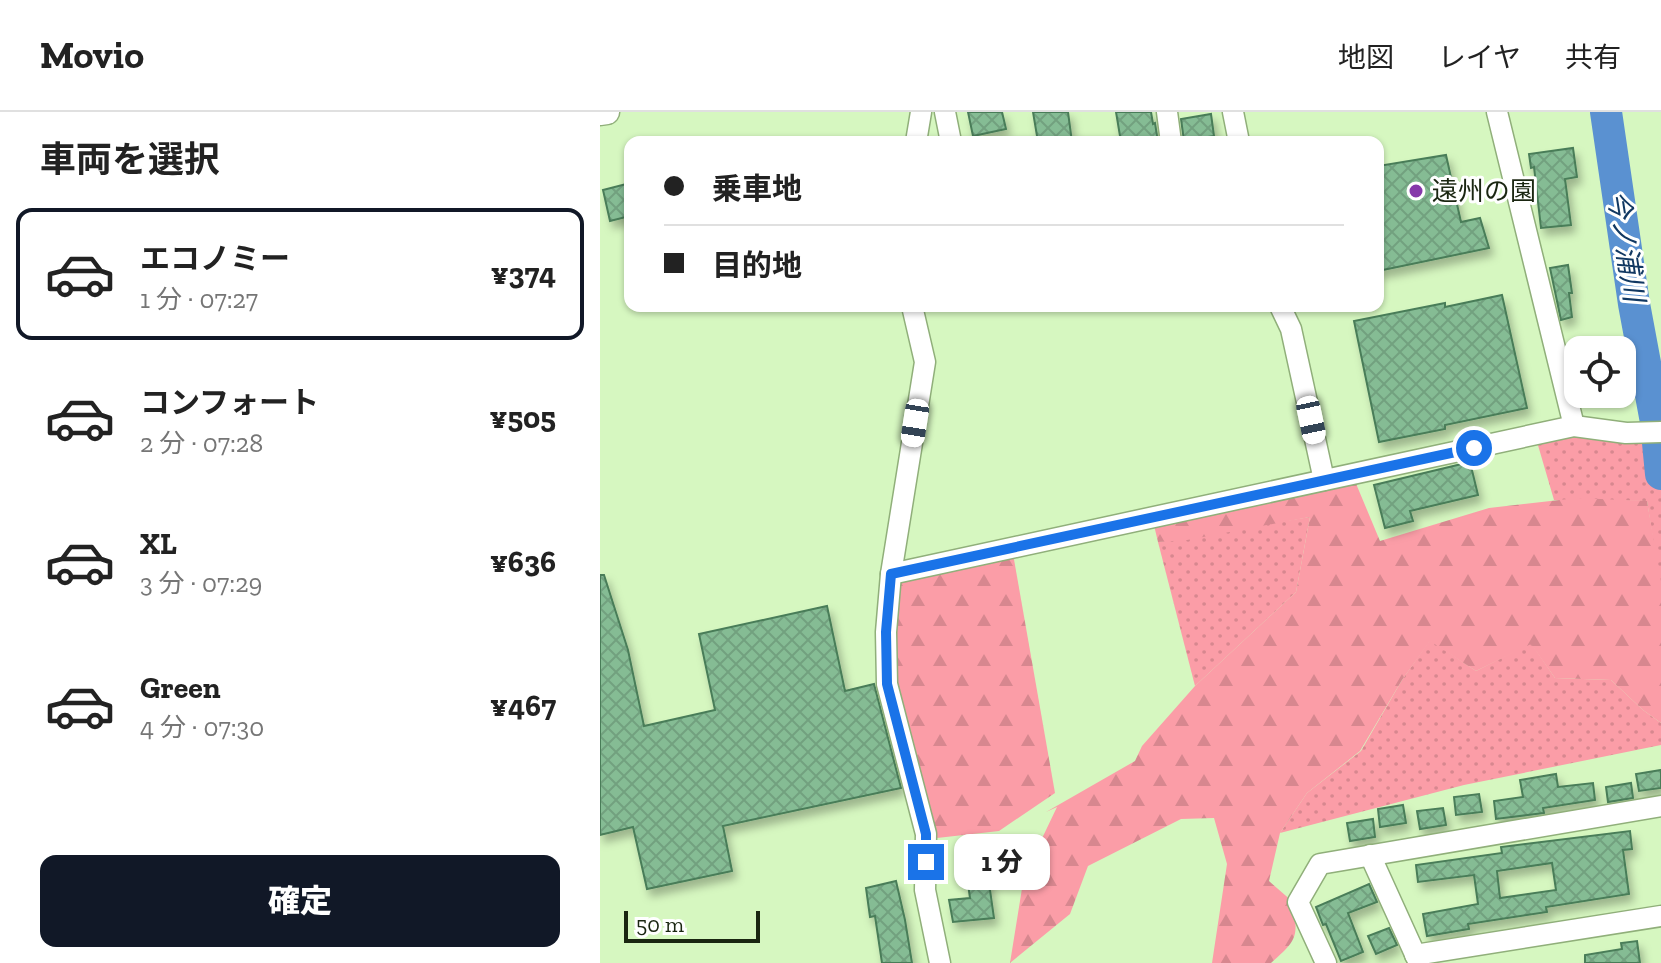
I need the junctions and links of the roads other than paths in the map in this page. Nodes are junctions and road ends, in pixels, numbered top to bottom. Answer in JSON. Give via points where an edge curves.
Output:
{"nodes":[{"id":1,"x":607,"y":112,"type":"edge"},
{"id":2,"x":921,"y":112,"type":"edge"},
{"id":3,"x":945,"y":112,"type":"edge"},
{"id":4,"x":1167,"y":112,"type":"edge"},
{"id":5,"x":1233,"y":112,"type":"edge"},
{"id":6,"x":1497,"y":112,"type":"edge"},
{"id":7,"x":600,"y":113,"type":"edge"},
{"id":8,"x":917,"y":136,"type":"edge"},
{"id":9,"x":950,"y":136,"type":"edge"},
{"id":10,"x":1170,"y":136,"type":"edge"},
{"id":11,"x":1238,"y":136,"type":"edge"},
{"id":12,"x":913,"y":312,"type":"edge"},
{"id":13,"x":1283,"y":312,"type":"edge"},
{"id":14,"x":1574,"y":426,"type":"junction"},
{"id":15,"x":1661,"y":432,"type":"edge"},
{"id":16,"x":1324,"y":480,"type":"junction"},
{"id":17,"x":891,"y":574,"type":"junction"},
{"id":18,"x":1661,"y":806,"type":"edge"},
{"id":19,"x":1370,"y":855,"type":"junction"},
{"id":20,"x":1661,"y":916,"type":"edge"},
{"id":21,"x":1417,"y":959,"type":"edge"},
{"id":22,"x":940,"y":963,"type":"edge"},
{"id":23,"x":1326,"y":963,"type":"edge"}],
"edges":[{"from":1,"to":7,"type":"street"},
{"from":2,"to":8,"type":"street"},
{"from":3,"to":9,"type":"street"},
{"from":4,"to":10,"type":"street"},
{"from":5,"to":11,"type":"street"},
{"from":6,"to":14,"type":"street"},
{"from":12,"to":17,"type":"street","via":[[925,362]]},
{"from":13,"to":16,"type":"street"},
{"from":14,"to":15,"type":"street"},
{"from":14,"to":16,"type":"street"},
{"from":16,"to":17,"type":"street"},
{"from":17,"to":22,"type":"street","via":[[887,684],[926,834],[925,890]]},
{"from":18,"to":19,"type":"street"},
{"from":19,"to":21,"type":"street"},
{"from":19,"to":23,"type":"street","via":[[1320,864],[1298,902]]},
{"from":20,"to":21,"type":"street"}]}
